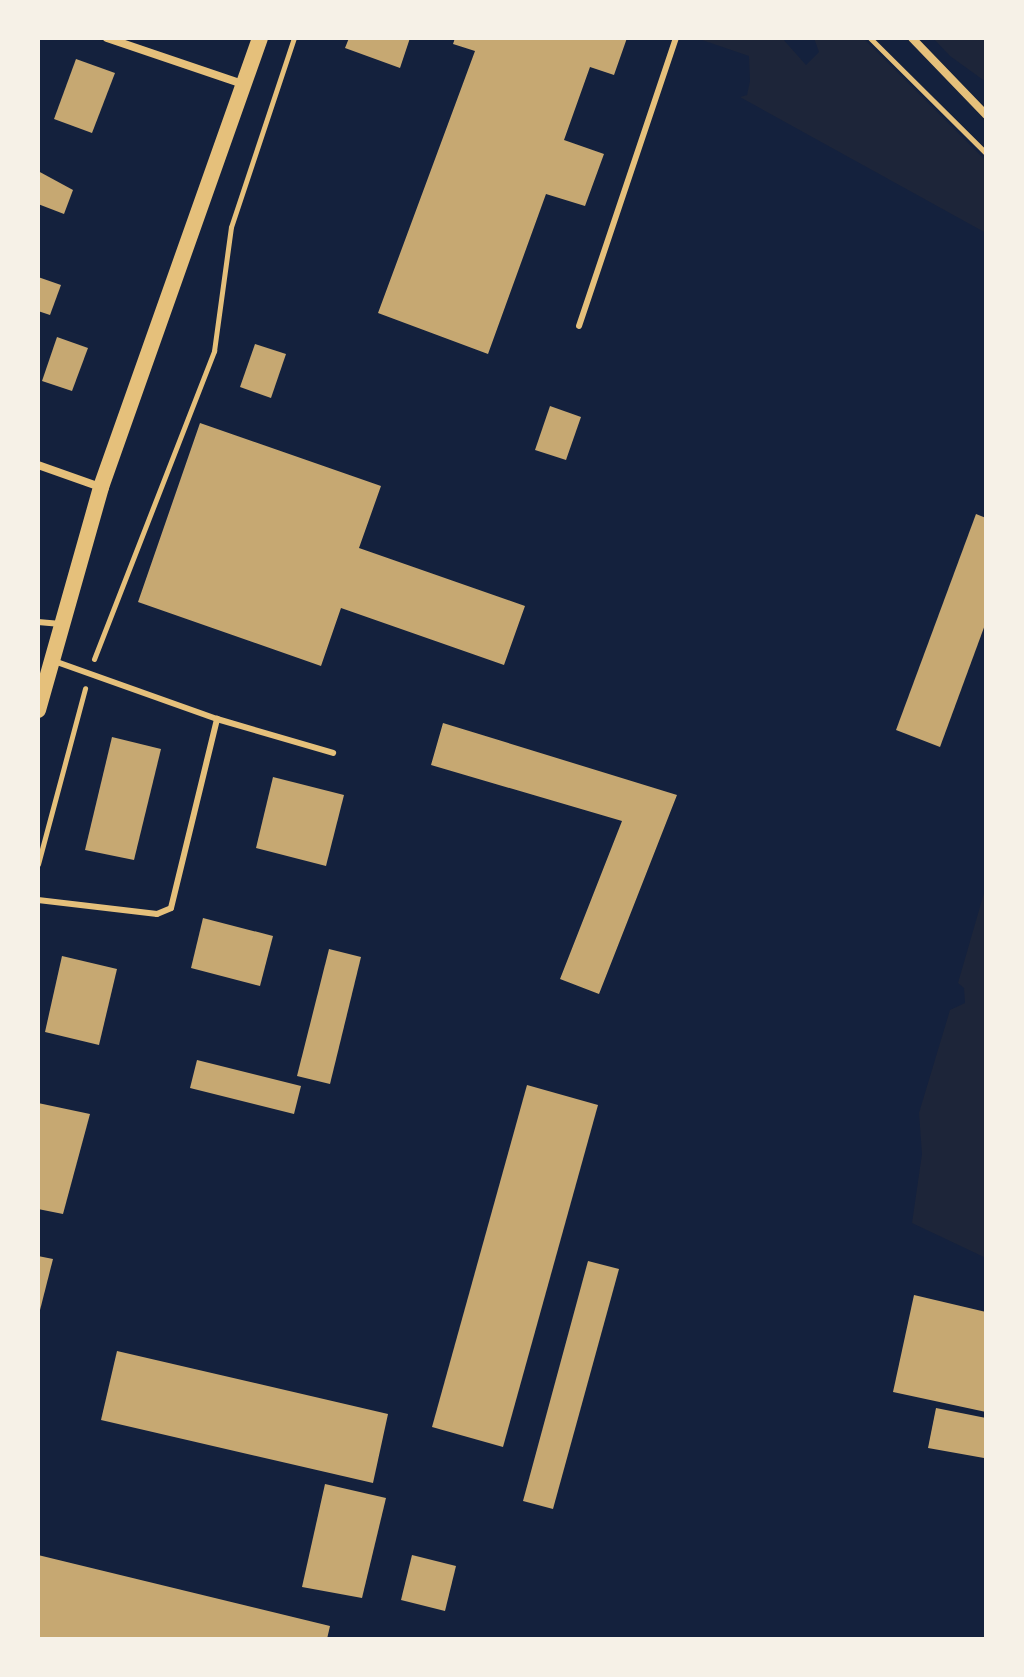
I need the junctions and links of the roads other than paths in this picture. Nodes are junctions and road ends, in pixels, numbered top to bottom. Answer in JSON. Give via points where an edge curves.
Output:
{"nodes":[{"id":1,"x":107,"y":38,"type":"edge"},
{"id":2,"x":260,"y":38,"type":"edge"},
{"id":3,"x":676,"y":38,"type":"edge"},
{"id":4,"x":912,"y":38,"type":"edge"},
{"id":5,"x":243,"y":84,"type":"junction"},
{"id":6,"x":986,"y":115,"type":"edge"},
{"id":7,"x":579,"y":326,"type":"dead end"},
{"id":8,"x":38,"y":465,"type":"edge"},
{"id":9,"x":101,"y":487,"type":"junction"},
{"id":10,"x":38,"y":622,"type":"edge"},
{"id":11,"x":61,"y":624,"type":"junction"},
{"id":12,"x":50,"y":660,"type":"junction"},
{"id":13,"x":38,"y":710,"type":"edge"},
{"id":14,"x":217,"y":719,"type":"junction"},
{"id":15,"x":333,"y":753,"type":"dead end"},
{"id":16,"x":38,"y":900,"type":"edge"}],
"edges":[{"from":1,"to":5,"type":"street"},
{"from":2,"to":5,"type":"main road"},
{"from":3,"to":7,"type":"lane"},
{"from":4,"to":6,"type":"street"},
{"from":5,"to":9,"type":"main road"},
{"from":8,"to":9,"type":"street"},
{"from":9,"to":11,"type":"main road"},
{"from":10,"to":11,"type":"lane"},
{"from":11,"to":12,"type":"main road"},
{"from":12,"to":13,"type":"main road"},
{"from":12,"to":14,"type":"lane"},
{"from":14,"to":15,"type":"lane"},
{"from":14,"to":16,"type":"lane","via":[[171,908],[157,914]]}]}
